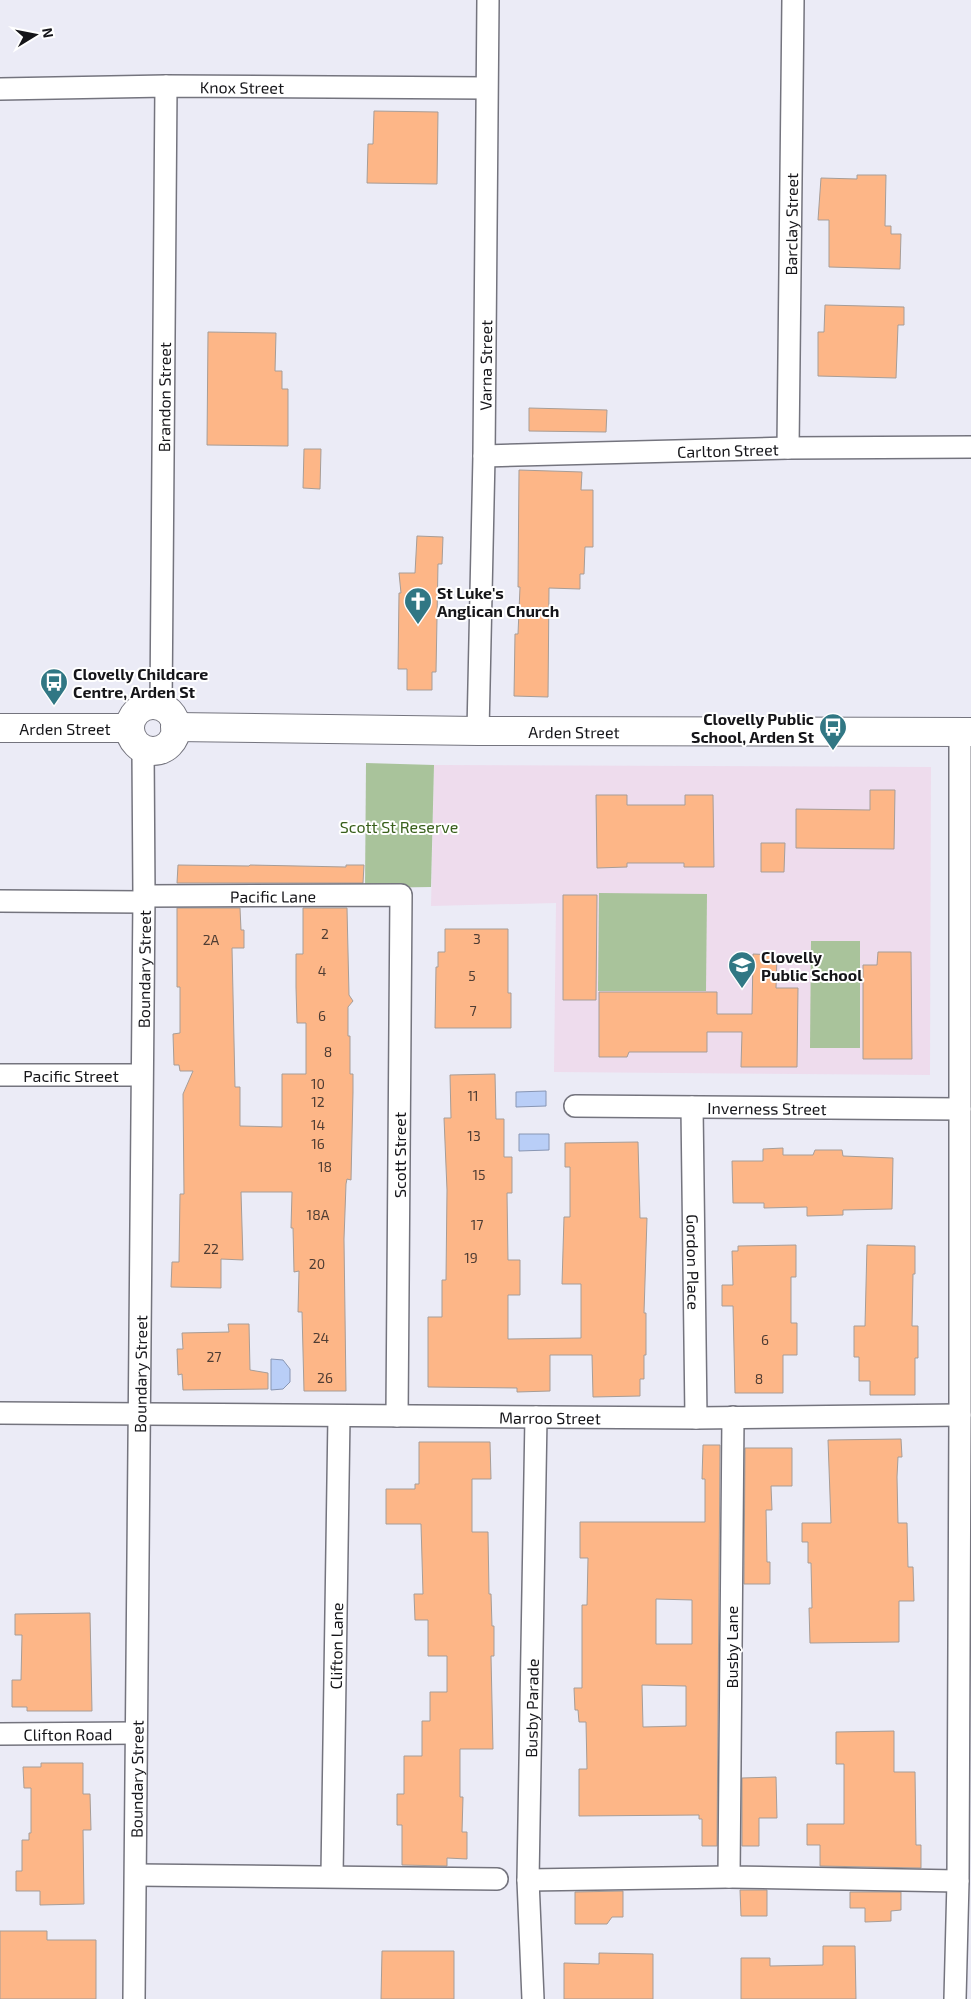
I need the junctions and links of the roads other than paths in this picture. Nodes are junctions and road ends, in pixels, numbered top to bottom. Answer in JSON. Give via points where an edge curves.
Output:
{"nodes":[{"id":1,"x":488,"y":0,"type":"edge"},
{"id":2,"x":793,"y":0,"type":"edge"},
{"id":3,"x":166,"y":86,"type":"junction"},
{"id":4,"x":486,"y":88,"type":"junction"},
{"id":5,"x":0,"y":89,"type":"edge"},
{"id":6,"x":971,"y":447,"type":"edge"},
{"id":7,"x":788,"y":448,"type":"junction"},
{"id":8,"x":484,"y":456,"type":"junction"},
{"id":9,"x":168,"y":717,"type":"junction"},
{"id":10,"x":0,"y":728,"type":"edge"},
{"id":11,"x":478,"y":731,"type":"junction"},
{"id":12,"x":966,"y":732,"type":"edge"},
{"id":13,"x":137,"y":739,"type":"junction"},
{"id":14,"x":401,"y":894,"type":"joint"},
{"id":15,"x":144,"y":899,"type":"junction"},
{"id":16,"x":0,"y":901,"type":"edge"},
{"id":17,"x":966,"y":920,"type":"edge"},
{"id":18,"x":0,"y":1075,"type":"edge"},
{"id":19,"x":142,"y":1075,"type":"junction"},
{"id":20,"x":575,"y":1106,"type":"dead end"},
{"id":21,"x":692,"y":1107,"type":"junction"},
{"id":22,"x":960,"y":1109,"type":"junction"},
{"id":23,"x":0,"y":1414,"type":"edge"},
{"id":24,"x":140,"y":1415,"type":"junction"},
{"id":25,"x":960,"y":1415,"type":"junction"},
{"id":26,"x":339,"y":1416,"type":"junction"},
{"id":27,"x":396,"y":1416,"type":"junction"},
{"id":28,"x":536,"y":1417,"type":"junction"},
{"id":29,"x":733,"y":1417,"type":"junction"},
{"id":30,"x":696,"y":1418,"type":"junction"},
{"id":31,"x":136,"y":1733,"type":"junction"},
{"id":32,"x":0,"y":1734,"type":"edge"},
{"id":33,"x":136,"y":1875,"type":"junction"},
{"id":34,"x":332,"y":1876,"type":"junction"},
{"id":35,"x":730,"y":1877,"type":"junction"},
{"id":36,"x":497,"y":1879,"type":"dead end"},
{"id":37,"x":528,"y":1880,"type":"junction"},
{"id":38,"x":962,"y":1893,"type":"edge"},
{"id":39,"x":134,"y":1999,"type":"edge"},
{"id":40,"x":533,"y":1999,"type":"edge"},
{"id":41,"x":955,"y":1999,"type":"edge"}],
"edges":[{"from":1,"to":4,"type":"street","name":"Varna Street"},
{"from":2,"to":7,"type":"street","name":"Barclay Street"},
{"from":3,"to":4,"type":"street","name":"Knox Street"},
{"from":3,"to":5,"type":"street","name":"Knox Street"},
{"from":3,"to":9,"type":"street","name":"Brandon Street"},
{"from":4,"to":8,"type":"street","name":"Varna Street"},
{"from":6,"to":7,"type":"street","name":"Carlton Street"},
{"from":7,"to":8,"type":"street","name":"Carlton Street"},
{"from":8,"to":11,"type":"street","name":"Varna Street"},
{"from":9,"to":11,"type":"main road","name":"Arden Street"},
{"from":9,"to":13,"type":"main road","via":[[148,706],[140,709],[131,720]]},
{"from":9,"to":13,"type":"main road","via":[[175,734],[167,747],[153,752]]},
{"from":10,"to":13,"type":"main road","name":"Arden Street"},
{"from":11,"to":12,"type":"main road","name":"Arden Street"},
{"from":12,"to":17,"type":"street"},
{"from":13,"to":15,"type":"street","name":"Boundary Street"},
{"from":14,"to":15,"type":"street","name":"Pacific Lane"},
{"from":14,"to":27,"type":"street","name":"Scott Street"},
{"from":15,"to":16,"type":"street","name":"Pacific Lane"},
{"from":15,"to":19,"type":"street","name":"Boundary Street"},
{"from":17,"to":22,"type":"street"},
{"from":18,"to":19,"type":"street","name":"Pacific Street"},
{"from":19,"to":24,"type":"street","name":"Boundary Street"},
{"from":20,"to":21,"type":"street","name":"Inverness Street"},
{"from":21,"to":22,"type":"street","name":"Inverness Street"},
{"from":21,"to":30,"type":"street","name":"Gordon Place"},
{"from":22,"to":25,"type":"street"},
{"from":23,"to":24,"type":"street","name":"Marroo Street"},
{"from":24,"to":26,"type":"street","name":"Marroo Street"},
{"from":24,"to":31,"type":"street","name":"Boundary Street"},
{"from":25,"to":29,"type":"street","name":"Marroo Street"},
{"from":25,"to":38,"type":"street"},
{"from":26,"to":27,"type":"street","name":"Marroo Street"},
{"from":26,"to":34,"type":"street","name":"Clifton Lane"},
{"from":27,"to":28,"type":"street","name":"Marroo Street"},
{"from":28,"to":30,"type":"street","name":"Marroo Street"},
{"from":28,"to":37,"type":"street","name":"Busby Parade"},
{"from":29,"to":30,"type":"street","name":"Marroo Street"},
{"from":29,"to":35,"type":"street","name":"Busby Lane"},
{"from":31,"to":32,"type":"street","name":"Clifton Road"},
{"from":31,"to":33,"type":"street","name":"Boundary Street"},
{"from":33,"to":34,"type":"street"},
{"from":33,"to":39,"type":"street","name":"Boundary Street"},
{"from":34,"to":36,"type":"street"},
{"from":35,"to":37,"type":"street"},
{"from":35,"to":38,"type":"street"},
{"from":37,"to":40,"type":"street","name":"Busby Parade"},
{"from":38,"to":41,"type":"street"}]}
